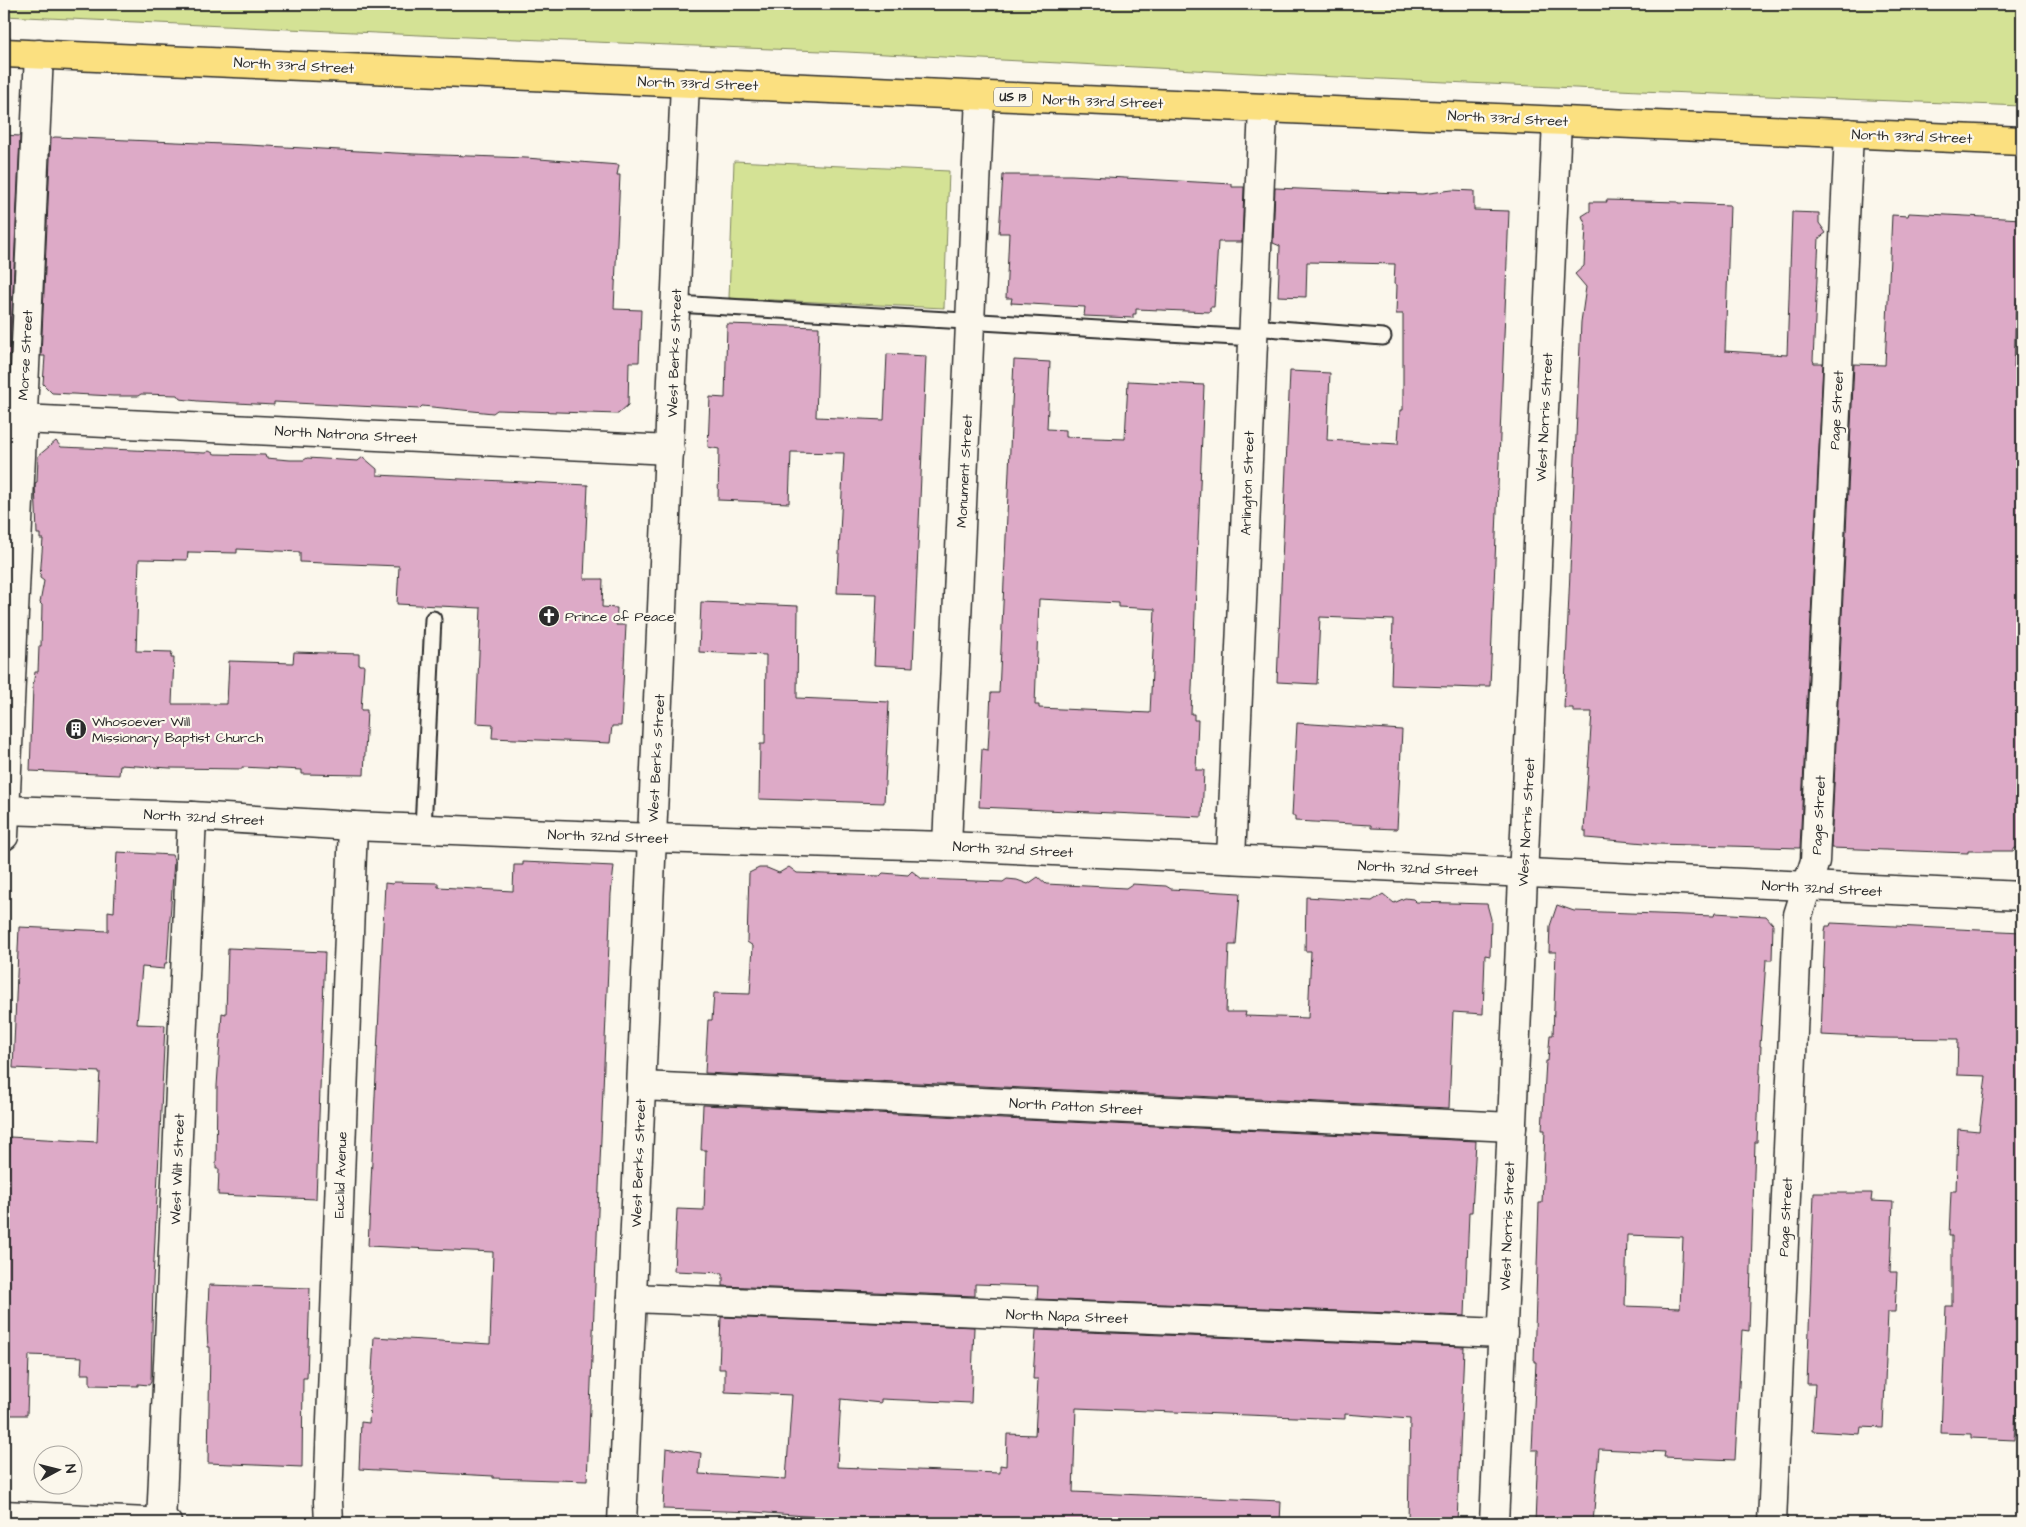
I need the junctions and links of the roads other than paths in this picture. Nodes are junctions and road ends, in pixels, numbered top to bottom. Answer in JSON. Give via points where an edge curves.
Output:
{"nodes":[{"id":1,"x":4,"y":53,"type":"edge"},
{"id":2,"x":39,"y":54,"type":"junction"},
{"id":3,"x":686,"y":83,"type":"junction"},
{"id":4,"x":980,"y":96,"type":"junction"},
{"id":5,"x":1262,"y":108,"type":"junction"},
{"id":6,"x":1557,"y":120,"type":"junction"},
{"id":7,"x":1849,"y":133,"type":"junction"},
{"id":8,"x":2022,"y":141,"type":"edge"},
{"id":9,"x":676,"y":304,"type":"junction"},
{"id":10,"x":970,"y":322,"type":"junction"},
{"id":11,"x":1253,"y":333,"type":"junction"},
{"id":12,"x":1383,"y":337,"type":"dead end"},
{"id":13,"x":22,"y":419,"type":"junction"},
{"id":14,"x":670,"y":450,"type":"junction"},
{"id":15,"x":433,"y":619,"type":"dead end"},
{"id":16,"x":4,"y":810,"type":"edge"},
{"id":17,"x":192,"y":816,"type":"junction"},
{"id":18,"x":353,"y":826,"type":"junction"},
{"id":19,"x":423,"y":829,"type":"junction"},
{"id":20,"x":4,"y":836,"type":"edge"},
{"id":21,"x":652,"y":838,"type":"junction"},
{"id":22,"x":946,"y":846,"type":"junction"},
{"id":23,"x":1231,"y":859,"type":"junction"},
{"id":24,"x":1523,"y":874,"type":"junction"},
{"id":25,"x":1807,"y":887,"type":"junction"},
{"id":26,"x":2022,"y":896,"type":"edge"},
{"id":27,"x":641,"y":1086,"type":"junction"},
{"id":28,"x":1512,"y":1127,"type":"junction"},
{"id":29,"x":632,"y":1298,"type":"junction"},
{"id":30,"x":1503,"y":1333,"type":"junction"},
{"id":31,"x":4,"y":1515,"type":"edge"},
{"id":32,"x":162,"y":1523,"type":"edge"},
{"id":33,"x":167,"y":1523,"type":"edge"},
{"id":34,"x":330,"y":1523,"type":"edge"},
{"id":35,"x":622,"y":1523,"type":"edge"},
{"id":36,"x":1494,"y":1523,"type":"edge"},
{"id":37,"x":1772,"y":1523,"type":"edge"}],
"edges":[{"from":1,"to":2,"type":"main road","name":"North 33rd Street","number":"US 13"},
{"from":2,"to":3,"type":"main road","name":"North 33rd Street","number":"US 13"},
{"from":2,"to":13,"type":"street","name":"Morse Street"},
{"from":3,"to":4,"type":"main road","name":"North 33rd Street","number":"US 13"},
{"from":3,"to":9,"type":"street","name":"West Berks Street"},
{"from":4,"to":5,"type":"main road","name":"North 33rd Street","number":"US 13"},
{"from":4,"to":10,"type":"street","name":"Monument Street"},
{"from":5,"to":6,"type":"main road","name":"North 33rd Street","number":"US 13"},
{"from":5,"to":11,"type":"street","name":"Arlington Street"},
{"from":6,"to":7,"type":"main road","name":"North 33rd Street","number":"US 13"},
{"from":6,"to":24,"type":"street","name":"West Norris Street"},
{"from":7,"to":8,"type":"main road","name":"North 33rd Street","number":"US 13"},
{"from":7,"to":25,"type":"street","name":"Page Street","via":[[1816,861]]},
{"from":9,"to":10,"type":"lane"},
{"from":9,"to":14,"type":"street","name":"West Berks Street"},
{"from":10,"to":11,"type":"lane"},
{"from":10,"to":22,"type":"street","name":"Monument Street"},
{"from":11,"to":12,"type":"lane"},
{"from":11,"to":23,"type":"street","name":"Arlington Street"},
{"from":13,"to":14,"type":"street","name":"North Natrona Street"},
{"from":13,"to":16,"type":"street","name":"Morse Street"},
{"from":14,"to":21,"type":"street","name":"West Berks Street"},
{"from":15,"to":19,"type":"lane"},
{"from":16,"to":17,"type":"street","name":"North 32nd Street"},
{"from":16,"to":20,"type":"street","name":"Morse Street"},
{"from":17,"to":18,"type":"street","name":"North 32nd Street"},
{"from":17,"to":32,"type":"street","name":"West Wilt Street"},
{"from":18,"to":19,"type":"street","name":"North 32nd Street"},
{"from":18,"to":34,"type":"street","name":"Euclid Avenue","via":[[328,1502]]},
{"from":19,"to":21,"type":"street","name":"North 32nd Street"},
{"from":21,"to":22,"type":"street","name":"North 32nd Street"},
{"from":21,"to":27,"type":"street","name":"West Berks Street"},
{"from":22,"to":23,"type":"street","name":"North 32nd Street"},
{"from":23,"to":24,"type":"street","name":"North 32nd Street"},
{"from":24,"to":25,"type":"street","name":"North 32nd Street"},
{"from":24,"to":28,"type":"street","name":"West Norris Street"},
{"from":25,"to":26,"type":"street","name":"North 32nd Street"},
{"from":25,"to":37,"type":"street","name":"Page Street","via":[[1798,915]]},
{"from":27,"to":28,"type":"street","name":"North Patton Street"},
{"from":27,"to":29,"type":"street","name":"West Berks Street"},
{"from":28,"to":30,"type":"street","name":"West Norris Street"},
{"from":29,"to":30,"type":"street","name":"North Napa Street"},
{"from":29,"to":35,"type":"street","name":"West Berks Street"},
{"from":30,"to":36,"type":"street","name":"West Norris Street"},
{"from":31,"to":32,"type":"street"},
{"from":32,"to":33,"type":"street"}]}
